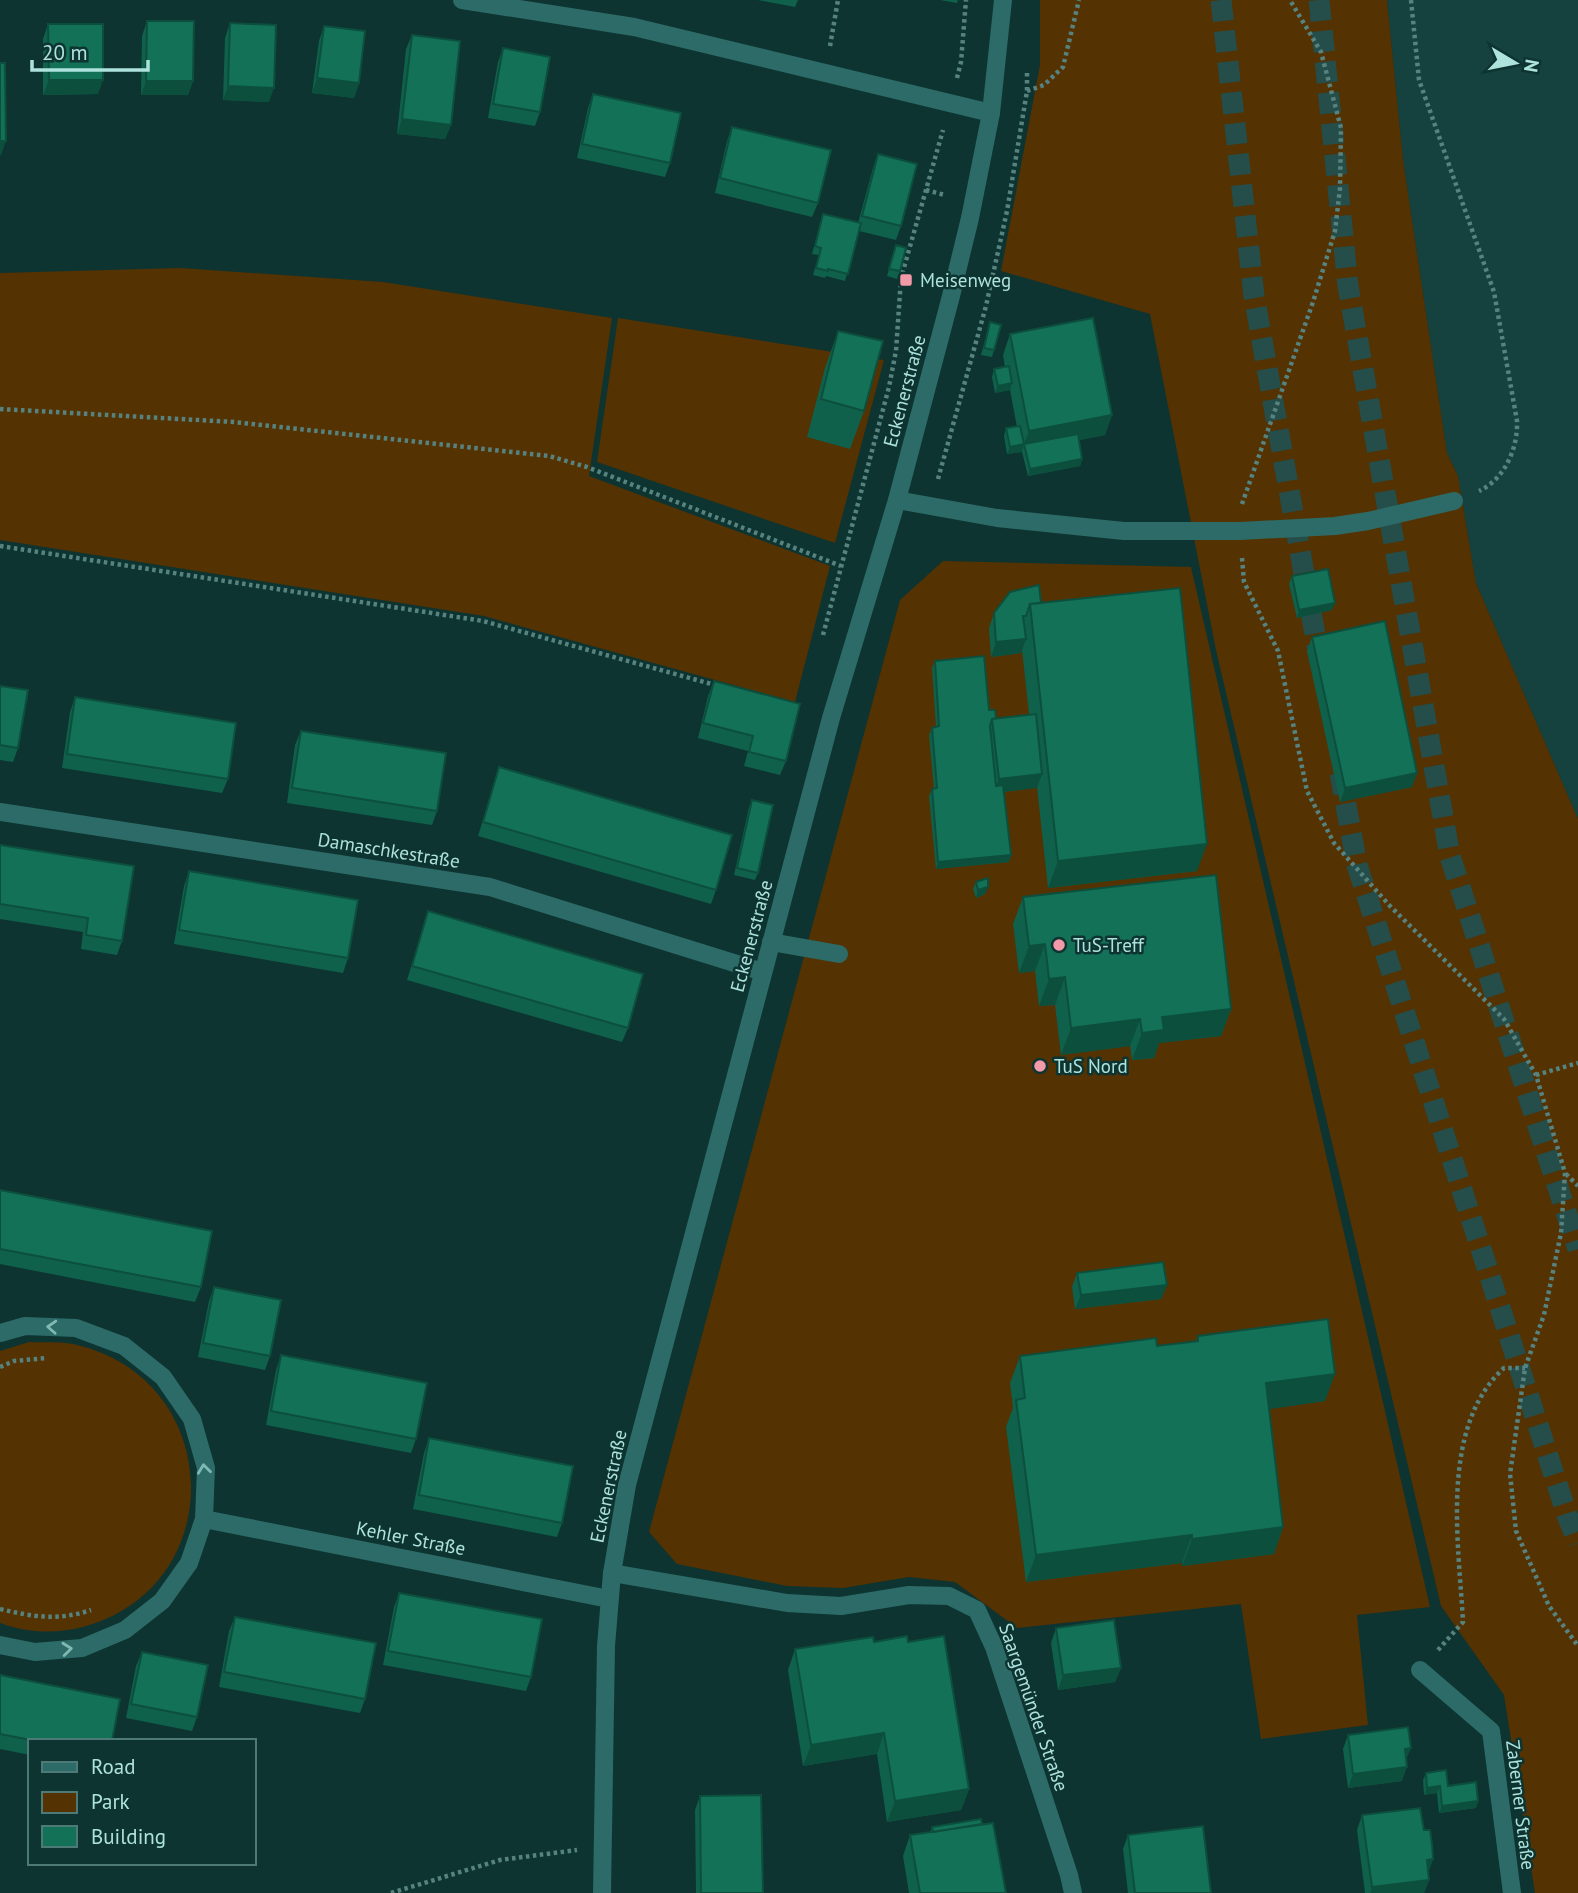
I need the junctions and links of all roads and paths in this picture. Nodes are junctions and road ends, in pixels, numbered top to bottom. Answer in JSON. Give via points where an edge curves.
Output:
{"nodes":[{"id":1,"x":462,"y":0,"type":"edge"},
{"id":2,"x":838,"y":0,"type":"edge"},
{"id":3,"x":967,"y":0,"type":"edge"},
{"id":4,"x":1003,"y":0,"type":"edge"},
{"id":5,"x":1079,"y":0,"type":"edge"},
{"id":6,"x":1290,"y":0,"type":"edge"},
{"id":7,"x":1410,"y":0,"type":"edge"},
{"id":8,"x":961,"y":62,"type":"dead end"},
{"id":9,"x":825,"y":74,"type":"junction"},
{"id":10,"x":991,"y":113,"type":"junction"},
{"id":11,"x":943,"y":132,"type":"dead end"},
{"id":12,"x":926,"y":190,"type":"junction"},
{"id":13,"x":933,"y":192,"type":"dead end"},
{"id":14,"x":0,"y":409,"type":"edge"},
{"id":15,"x":945,"y":450,"type":"dead end"},
{"id":16,"x":897,"y":500,"type":"junction"},
{"id":17,"x":1454,"y":501,"type":"joint"},
{"id":18,"x":1240,"y":531,"type":"junction"},
{"id":19,"x":0,"y":546,"type":"edge"},
{"id":20,"x":834,"y":563,"type":"dead end"},
{"id":21,"x":841,"y":565,"type":"dead end"},
{"id":22,"x":723,"y":688,"type":"edge"},
{"id":23,"x":0,"y":812,"type":"edge"},
{"id":24,"x":771,"y":942,"type":"junction"},
{"id":25,"x":839,"y":954,"type":"dead end"},
{"id":26,"x":763,"y":972,"type":"junction"},
{"id":27,"x":1578,"y":1063,"type":"edge"},
{"id":28,"x":1536,"y":1075,"type":"junction"},
{"id":29,"x":1565,"y":1173,"type":"junction"},
{"id":30,"x":1578,"y":1186,"type":"edge"},
{"id":31,"x":0,"y":1333,"type":"edge"},
{"id":32,"x":50,"y":1358,"type":"dead end"},
{"id":33,"x":0,"y":1367,"type":"edge"},
{"id":34,"x":1525,"y":1368,"type":"junction"},
{"id":35,"x":204,"y":1519,"type":"junction"},
{"id":36,"x":612,"y":1573,"type":"junction"},
{"id":37,"x":609,"y":1599,"type":"junction"},
{"id":38,"x":0,"y":1609,"type":"edge"},
{"id":39,"x":95,"y":1609,"type":"dead end"},
{"id":40,"x":0,"y":1645,"type":"edge"},
{"id":41,"x":1578,"y":1646,"type":"edge"},
{"id":42,"x":1420,"y":1670,"type":"joint"},
{"id":43,"x":603,"y":1848,"type":"junction"},
{"id":44,"x":391,"y":1893,"type":"edge"},
{"id":45,"x":602,"y":1893,"type":"edge"},
{"id":46,"x":1073,"y":1893,"type":"edge"},
{"id":47,"x":1512,"y":1893,"type":"edge"}],
"edges":[{"from":1,"to":9,"type":"street","via":[[634,27]]},
{"from":2,"to":9,"type":"path"},
{"from":3,"to":8,"type":"path"},
{"from":4,"to":10,"type":"street","name":"Eckenerstraße"},
{"from":5,"to":15,"type":"path","via":[[1063,67],[1044,85],[1027,91],[1007,211]]},
{"from":6,"to":18,"type":"path","via":[[1321,52],[1338,115],[1340,188],[1335,231],[1242,505]]},
{"from":7,"to":17,"type":"path","via":[[1419,80],[1494,292],[1517,421],[1513,450],[1497,478],[1484,489]]},
{"from":9,"to":10,"type":"street"},
{"from":10,"to":16,"type":"street","name":"Eckenerstraße","via":[[970,218]]},
{"from":11,"to":12,"type":"path","name":"Eckenerstraße"},
{"from":12,"to":13,"type":"path"},
{"from":12,"to":21,"type":"path","name":"Eckenerstraße","via":[[903,279],[894,363]]},
{"from":14,"to":20,"type":"path","via":[[234,422],[549,456]]},
{"from":16,"to":18,"type":"street","via":[[1072,527]]},
{"from":16,"to":24,"type":"street","name":"Eckenerstraße","via":[[831,718]]},
{"from":17,"to":18,"type":"street","via":[[1335,526]]},
{"from":18,"to":28,"type":"path","via":[[1244,582],[1278,651],[1307,791],[1335,843],[1390,906],[1504,1019]]},
{"from":19,"to":22,"type":"path","via":[[483,621]]},
{"from":23,"to":26,"type":"street","name":"Damaschkestraße","via":[[490,887]]},
{"from":24,"to":25,"type":"street"},
{"from":24,"to":26,"type":"street","name":"Eckenerstraße"},
{"from":26,"to":36,"type":"street","name":"Eckenerstraße","via":[[630,1472]]},
{"from":27,"to":28,"type":"path"},
{"from":28,"to":29,"type":"path"},
{"from":29,"to":30,"type":"path"},
{"from":29,"to":34,"type":"path","via":[[1562,1233],[1544,1315]]},
{"from":35,"to":31,"type":"street","one_way":true,"via":[[206,1468],[192,1419],[163,1377],[124,1346],[76,1328],[25,1326]]},
{"from":32,"to":33,"type":"path"},
{"from":34,"to":41,"type":"path","via":[[1510,1474],[1516,1531],[1549,1606]]},
{"from":34,"to":42,"type":"path","via":[[1504,1368],[1494,1377],[1465,1433],[1457,1498],[1463,1622]]},
{"from":35,"to":37,"type":"street","name":"Kehler Straße"},
{"from":40,"to":35,"type":"street","one_way":true,"via":[[35,1652],[82,1648],[125,1630],[162,1601],[189,1563]]},
{"from":36,"to":37,"type":"street","name":"Eckenerstraße"},
{"from":36,"to":46,"type":"street","name":"Saargemünder Straße","via":[[787,1603],[841,1606],[909,1595],[949,1595],[977,1610],[994,1647]]},
{"from":37,"to":43,"type":"street","name":"Eckenerstraße"},
{"from":38,"to":39,"type":"path","via":[[38,1618],[74,1616]]},
{"from":42,"to":47,"type":"street","name":"Zaberner Straße","via":[[1490,1731]]},
{"from":43,"to":44,"type":"path","via":[[500,1860]]},
{"from":43,"to":45,"type":"street","name":"Eckenerstraße"}]}
